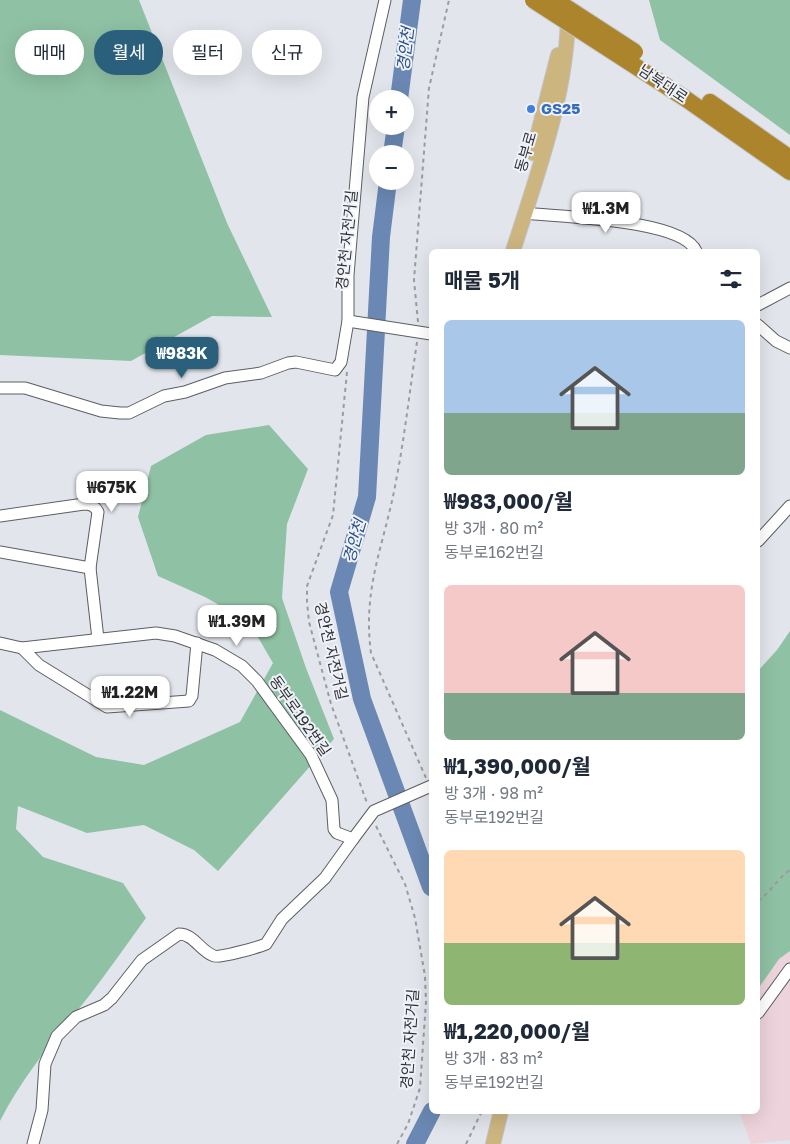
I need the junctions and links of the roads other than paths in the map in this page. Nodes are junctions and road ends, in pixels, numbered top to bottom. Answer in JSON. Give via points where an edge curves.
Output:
{"nodes":[{"id":1,"x":385,"y":0,"type":"edge"},
{"id":2,"x":533,"y":0,"type":"edge"},
{"id":3,"x":555,"y":0,"type":"edge"},
{"id":4,"x":562,"y":0,"type":"edge"},
{"id":5,"x":568,"y":0,"type":"edge"},
{"id":6,"x":690,"y":95,"type":"junction"},
{"id":7,"x":790,"y":158,"type":"edge"},
{"id":8,"x":790,"y":172,"type":"edge"},
{"id":9,"x":525,"y":213,"type":"junction"},
{"id":10,"x":505,"y":249,"type":"edge"},
{"id":11,"x":514,"y":249,"type":"edge"},
{"id":12,"x":694,"y":249,"type":"edge"},
{"id":13,"x":790,"y":288,"type":"edge"},
{"id":14,"x":760,"y":304,"type":"edge"},
{"id":15,"x":348,"y":322,"type":"junction"},
{"id":16,"x":760,"y":327,"type":"edge"},
{"id":17,"x":429,"y":334,"type":"edge"},
{"id":18,"x":790,"y":348,"type":"edge"},
{"id":19,"x":0,"y":388,"type":"edge"},
{"id":20,"x":790,"y":506,"type":"edge"},
{"id":21,"x":0,"y":516,"type":"edge"},
{"id":22,"x":760,"y":539,"type":"edge"},
{"id":23,"x":0,"y":552,"type":"edge"},
{"id":24,"x":90,"y":568,"type":"junction"},
{"id":25,"x":98,"y":639,"type":"junction"},
{"id":26,"x":0,"y":643,"type":"edge"},
{"id":27,"x":197,"y":643,"type":"junction"},
{"id":28,"x":22,"y":648,"type":"junction"},
{"id":29,"x":429,"y":787,"type":"edge"},
{"id":30,"x":353,"y":839,"type":"junction"},
{"id":31,"x":790,"y":969,"type":"edge"},
{"id":32,"x":760,"y":1010,"type":"edge"},
{"id":33,"x":490,"y":1114,"type":"edge"},
{"id":34,"x":499,"y":1114,"type":"edge"},
{"id":35,"x":33,"y":1144,"type":"edge"},
{"id":36,"x":484,"y":1144,"type":"edge"},
{"id":37,"x":493,"y":1144,"type":"edge"}],
"edges":[{"from":1,"to":15,"type":"street","via":[[363,97],[348,275]]},
{"from":2,"to":6,"type":"highway","name":"남북대로","bridge":true},
{"from":3,"to":6,"type":"highway","name":"남북대로","bridge":true},
{"from":4,"to":10,"type":"main road","via":[[560,48]]},
{"from":5,"to":9,"type":"main road","name":"동부로","via":[[568,47],[561,89]]},
{"from":6,"to":7,"type":"highway","name":"남북대로"},
{"from":6,"to":8,"type":"highway","name":"남북대로"},
{"from":9,"to":11,"type":"main road","name":"동부로"},
{"from":9,"to":12,"type":"street","via":[[639,224],[672,233],[686,240]]},
{"from":13,"to":14,"type":"street"},
{"from":15,"to":17,"type":"street"},
{"from":15,"to":19,"type":"street","via":[[341,362],[334,370],[288,363],[261,373],[225,378],[164,396],[129,413],[101,411],[25,388]]},
{"from":16,"to":18,"type":"street"},
{"from":20,"to":22,"type":"street"},
{"from":21,"to":24,"type":"street","via":[[84,504],[93,506],[98,512]]},
{"from":23,"to":24,"type":"street"},
{"from":24,"to":25,"type":"street"},
{"from":25,"to":27,"type":"street","name":"동부로192번길","via":[[156,633]]},
{"from":25,"to":28,"type":"street","name":"동부로192번길"},
{"from":26,"to":28,"type":"street","name":"동부로192번길"},
{"from":27,"to":28,"type":"street","via":[[189,700],[107,707],[39,665]]},
{"from":27,"to":30,"type":"street","name":"동부로192번길","via":[[228,657],[257,680],[311,755],[332,800],[334,829]]},
{"from":29,"to":30,"type":"street","via":[[373,814]]},
{"from":30,"to":35,"type":"street","via":[[331,872],[282,919],[266,944],[220,957],[210,954],[189,936],[179,934],[142,960],[112,998],[71,1020],[57,1036],[47,1057],[42,1116]]},
{"from":31,"to":32,"type":"street"},
{"from":33,"to":36,"type":"main road"},
{"from":34,"to":37,"type":"main road"}]}
